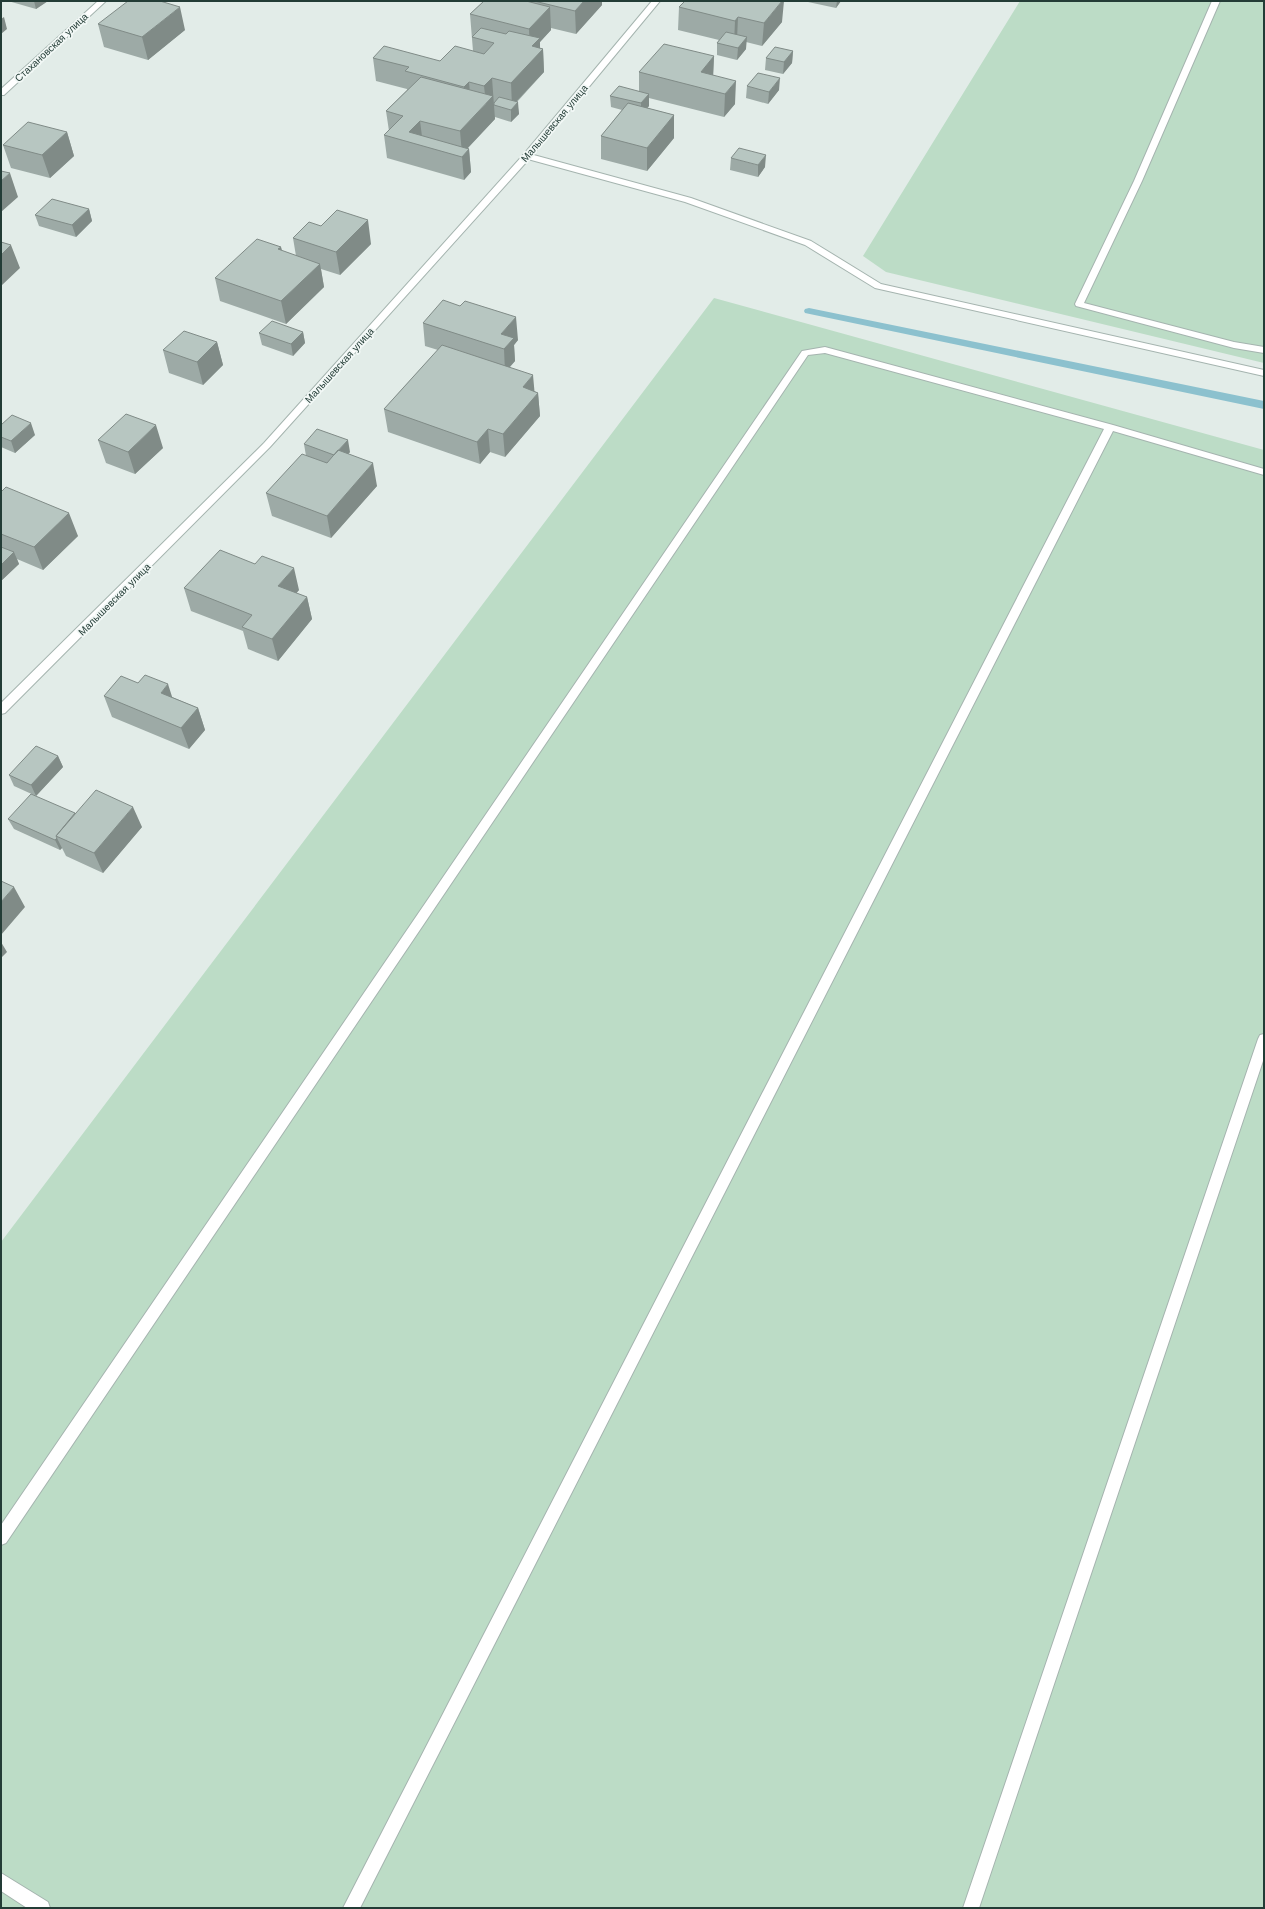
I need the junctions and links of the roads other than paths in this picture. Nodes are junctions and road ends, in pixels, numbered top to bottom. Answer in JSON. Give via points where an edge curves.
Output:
{"nodes":[{"id":1,"x":102,"y":1,"type":"edge"},
{"id":2,"x":656,"y":1,"type":"edge"},
{"id":3,"x":1216,"y":1,"type":"edge"},
{"id":4,"x":1,"y":93,"type":"edge"},
{"id":5,"x":527,"y":156,"type":"junction"},
{"id":6,"x":1264,"y":350,"type":"edge"},
{"id":7,"x":1264,"y":373,"type":"edge"},
{"id":8,"x":1110,"y":427,"type":"junction"},
{"id":9,"x":1264,"y":472,"type":"edge"},
{"id":10,"x":1,"y":710,"type":"edge"},
{"id":11,"x":1264,"y":1039,"type":"edge"},
{"id":12,"x":1,"y":1538,"type":"edge"},
{"id":13,"x":1,"y":1881,"type":"edge"},
{"id":14,"x":42,"y":1908,"type":"edge"},
{"id":15,"x":351,"y":1908,"type":"edge"},
{"id":16,"x":971,"y":1908,"type":"edge"}],
"edges":[{"from":1,"to":4,"type":"street","name":"Стахановская улица"},
{"from":2,"to":5,"type":"street","name":"Малышевская улица"},
{"from":3,"to":6,"type":"street","via":[[1138,181],[1079,304],[1234,345]]},
{"from":5,"to":7,"type":"street","via":[[688,200],[808,243],[878,286]]},
{"from":5,"to":10,"type":"street","name":"Малышевская улица","via":[[267,445]]},
{"from":8,"to":9,"type":"street"},
{"from":8,"to":12,"type":"street","via":[[825,350],[805,353]]},
{"from":8,"to":15,"type":"street"},
{"from":11,"to":16,"type":"street"},
{"from":13,"to":14,"type":"street"}]}
